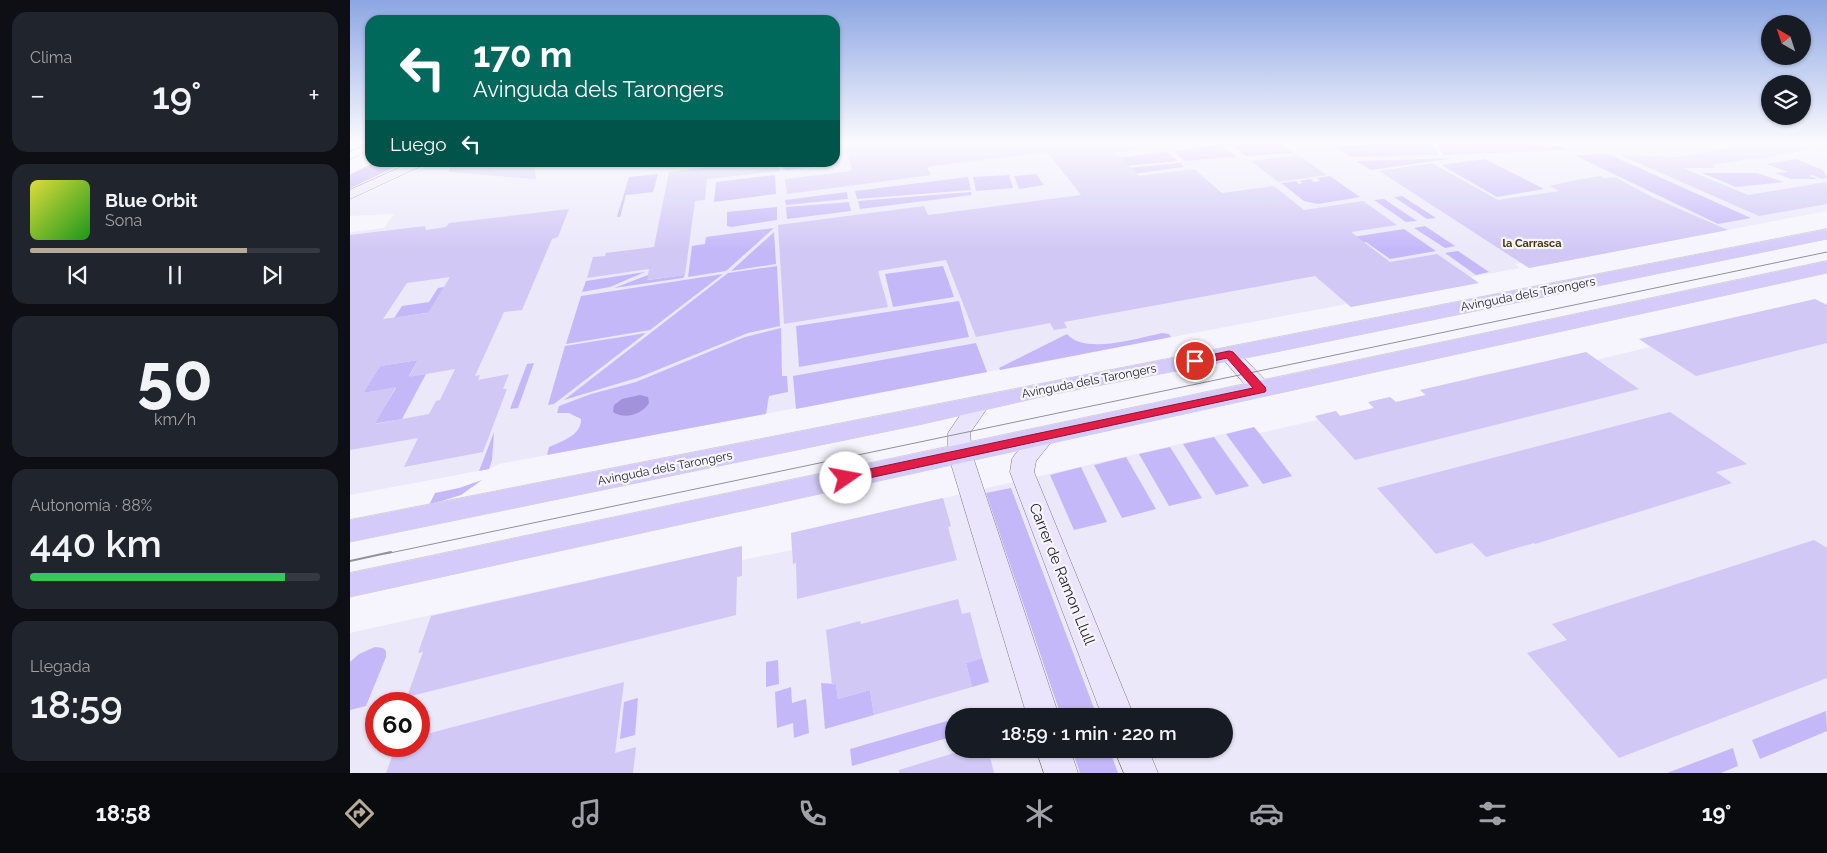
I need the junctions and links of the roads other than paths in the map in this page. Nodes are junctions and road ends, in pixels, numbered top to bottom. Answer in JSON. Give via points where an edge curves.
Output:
{"nodes":[{"id":1,"x":389,"y":178,"type":"edge"},
{"id":2,"x":350,"y":196,"type":"edge"},
{"id":3,"x":1827,"y":234,"type":"edge"},
{"id":4,"x":1827,"y":267,"type":"edge"},
{"id":5,"x":1229,"y":354,"type":"junction"},
{"id":6,"x":1261,"y":390,"type":"junction"},
{"id":7,"x":979,"y":404,"type":"junction"},
{"id":8,"x":1045,"y":436,"type":"junction"},
{"id":9,"x":960,"y":454,"type":"junction"},
{"id":10,"x":350,"y":531,"type":"edge"},
{"id":11,"x":350,"y":586,"type":"edge"},
{"id":12,"x":1040,"y":708,"type":"edge"},
{"id":13,"x":1115,"y":708,"type":"edge"},
{"id":14,"x":1056,"y":758,"type":"edge"},
{"id":15,"x":1135,"y":758,"type":"edge"},
{"id":16,"x":1061,"y":773,"type":"edge"},
{"id":17,"x":1141,"y":773,"type":"edge"}],
"edges":[{"from":1,"to":2,"type":"main road"},
{"from":3,"to":5,"type":"main road","name":"Avinguda dels Tarongers"},
{"from":4,"to":6,"type":"main road"},
{"from":5,"to":6,"type":"main road"},
{"from":5,"to":7,"type":"main road","name":"Avinguda dels Tarongers"},
{"from":6,"to":8,"type":"main road"},
{"from":7,"to":9,"type":"main road","via":[[959,433]]},
{"from":7,"to":10,"type":"main road","name":"Avinguda dels Tarongers"},
{"from":8,"to":9,"type":"main road"},
{"from":8,"to":13,"type":"main road","name":"Carrer de Ramon Llull","via":[[1024,459],[1022,472]]},
{"from":9,"to":11,"type":"main road"},
{"from":9,"to":12,"type":"main road"},
{"from":14,"to":16,"type":"main road"},
{"from":15,"to":17,"type":"main road"}]}
